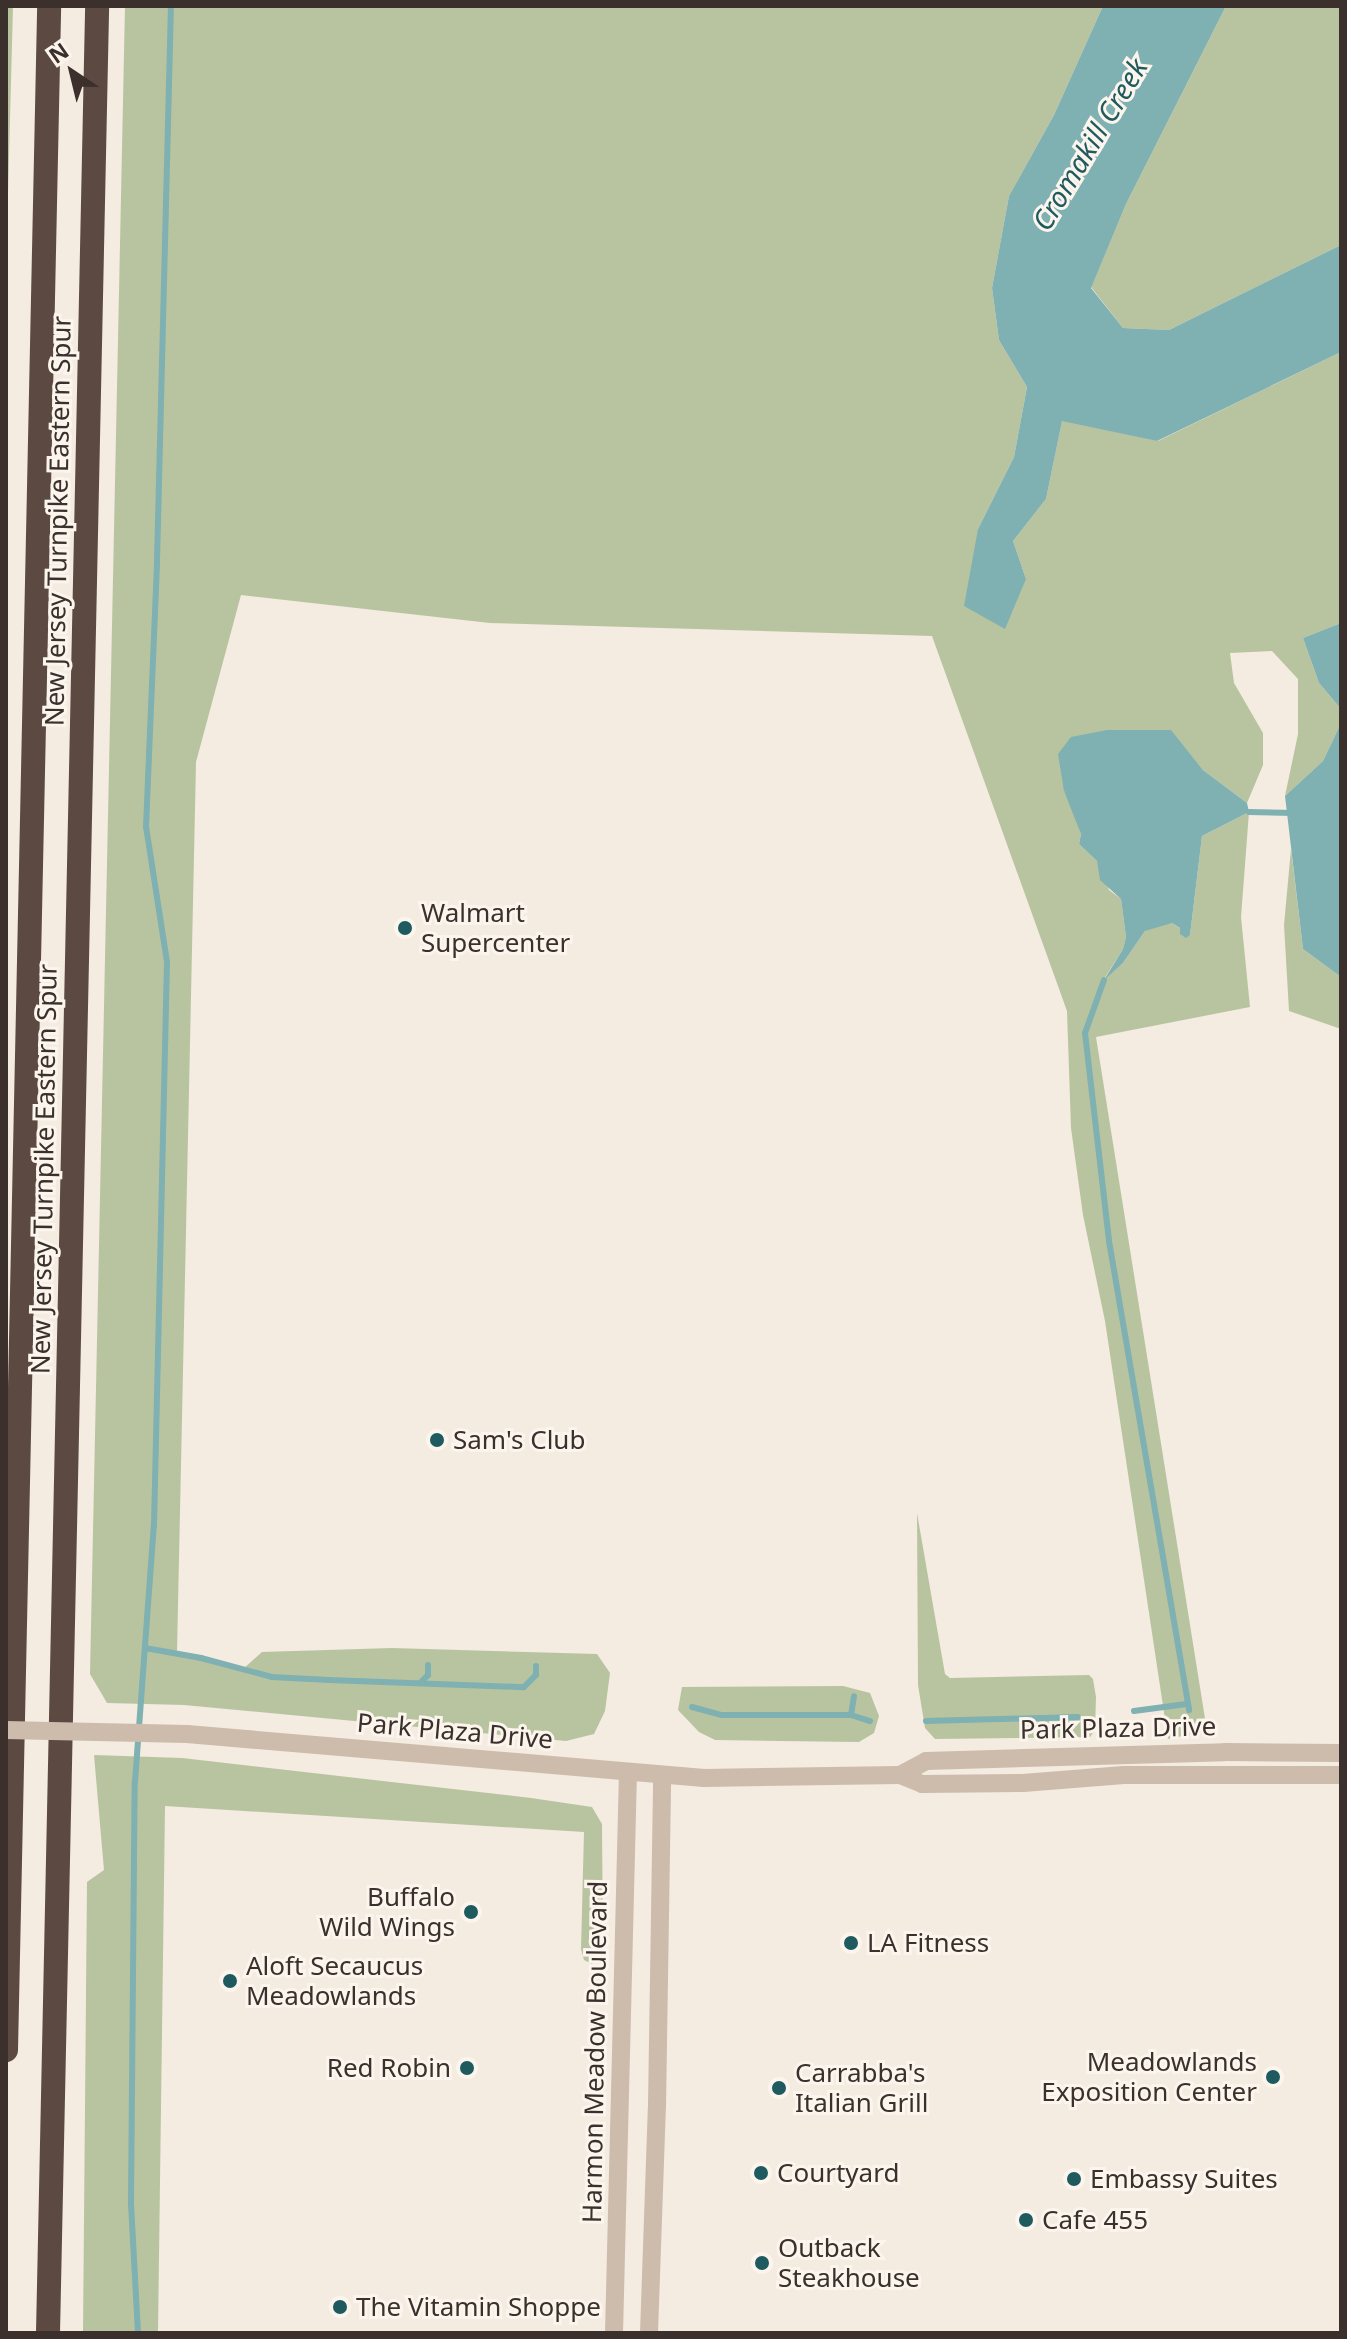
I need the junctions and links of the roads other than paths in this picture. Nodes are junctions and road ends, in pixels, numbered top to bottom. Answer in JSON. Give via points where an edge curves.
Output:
{"nodes":[{"id":1,"x":49,"y":6,"type":"edge"},
{"id":2,"x":97,"y":6,"type":"edge"},
{"id":3,"x":6,"y":1730,"type":"edge"},
{"id":4,"x":1341,"y":1753,"type":"edge"},
{"id":5,"x":1118,"y":1755,"type":"junction"},
{"id":6,"x":628,"y":1772,"type":"junction"},
{"id":7,"x":662,"y":1775,"type":"junction"},
{"id":8,"x":900,"y":1775,"type":"junction"},
{"id":9,"x":1124,"y":1775,"type":"junction"},
{"id":10,"x":1341,"y":1775,"type":"edge"},
{"id":11,"x":6,"y":2050,"type":"edge"},
{"id":12,"x":48,"y":2333,"type":"edge"},
{"id":13,"x":614,"y":2333,"type":"edge"},
{"id":14,"x":649,"y":2333,"type":"edge"}],
"edges":[{"from":1,"to":11,"type":"highway","name":"New Jersey Turnpike Eastern Spur"},
{"from":2,"to":12,"type":"highway","name":"New Jersey Turnpike Eastern Spur"},
{"from":3,"to":6,"type":"street","name":"Park Plaza Drive","bridge":true,"via":[[187,1734]]},
{"from":4,"to":5,"type":"street","name":"Park Plaza Drive"},
{"from":5,"to":8,"type":"street","name":"Park Plaza Drive","via":[[926,1761]]},
{"from":5,"to":9,"type":"street"},
{"from":6,"to":7,"type":"street","name":"Park Plaza Drive"},
{"from":6,"to":13,"type":"street","name":"Harmon Meadow Boulevard"},
{"from":7,"to":8,"type":"street","name":"Park Plaza Drive"},
{"from":7,"to":14,"type":"street"},
{"from":8,"to":9,"type":"street","name":"Park Plaza Drive","via":[[922,1784]]},
{"from":9,"to":10,"type":"street","name":"Park Plaza Drive"}]}
